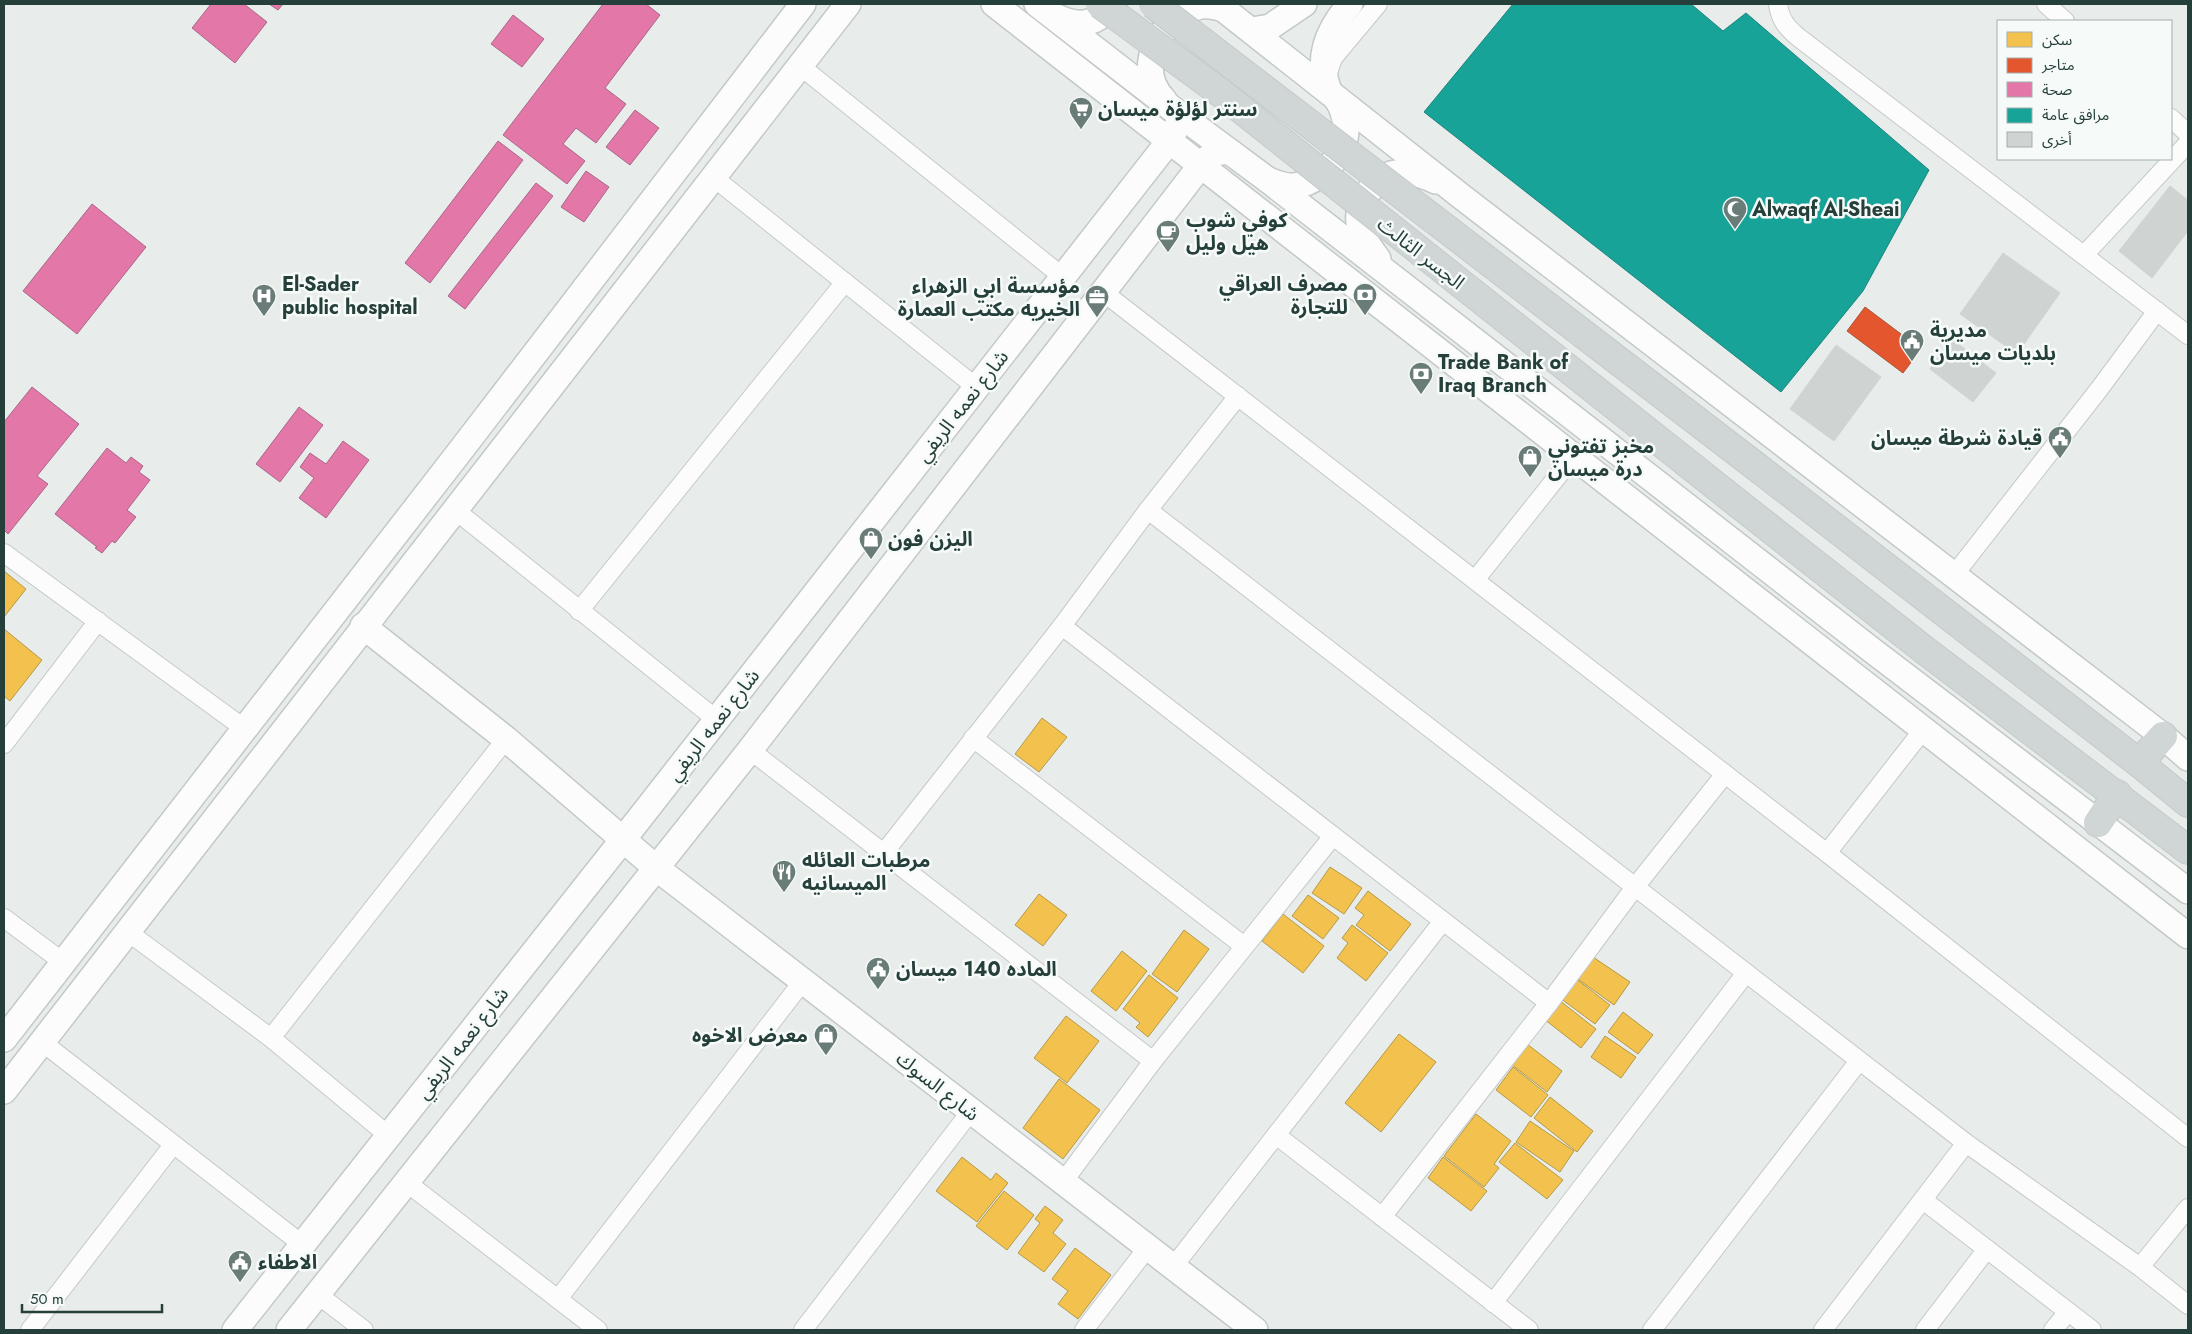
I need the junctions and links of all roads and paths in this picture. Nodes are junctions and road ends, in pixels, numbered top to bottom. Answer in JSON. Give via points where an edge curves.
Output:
{"nodes":[{"id":1,"x":802,"y":4,"type":"edge"},
{"id":2,"x":848,"y":4,"type":"edge"},
{"id":3,"x":994,"y":4,"type":"edge"},
{"id":4,"x":1100,"y":4,"type":"edge"},
{"id":5,"x":1114,"y":4,"type":"edge"},
{"id":6,"x":1153,"y":4,"type":"edge"},
{"id":7,"x":1304,"y":4,"type":"edge"},
{"id":8,"x":1350,"y":4,"type":"edge"},
{"id":9,"x":1378,"y":4,"type":"edge"},
{"id":10,"x":1778,"y":4,"type":"edge"},
{"id":11,"x":2048,"y":4,"type":"edge"},
{"id":12,"x":1220,"y":6,"type":"edge"},
{"id":13,"x":1044,"y":9,"type":"edge"},
{"id":14,"x":2064,"y":20,"type":"edge"},
{"id":15,"x":1252,"y":30,"type":"junction"},
{"id":16,"x":799,"y":65,"type":"junction"},
{"id":17,"x":1331,"y":93,"type":"junction"},
{"id":18,"x":1175,"y":111,"type":"junction"},
{"id":19,"x":2172,"y":119,"type":"edge"},
{"id":20,"x":2188,"y":134,"type":"edge"},
{"id":21,"x":1170,"y":140,"type":"junction"},
{"id":22,"x":2188,"y":143,"type":"edge"},
{"id":23,"x":1230,"y":152,"type":"junction"},
{"id":24,"x":1201,"y":166,"type":"junction"},
{"id":25,"x":713,"y":177,"type":"junction"},
{"id":26,"x":1268,"y":180,"type":"junction"},
{"id":27,"x":1462,"y":197,"type":"junction"},
{"id":28,"x":2084,"y":255,"type":"junction"},
{"id":29,"x":1063,"y":277,"type":"junction"},
{"id":30,"x":845,"y":282,"type":"junction"},
{"id":31,"x":1400,"y":282,"type":"junction"},
{"id":32,"x":1103,"y":292,"type":"junction"},
{"id":33,"x":2157,"y":311,"type":"junction"},
{"id":34,"x":2188,"y":335,"type":"edge"},
{"id":35,"x":976,"y":387,"type":"junction"},
{"id":36,"x":1238,"y":396,"type":"junction"},
{"id":37,"x":461,"y":450,"type":"junction"},
{"id":38,"x":1573,"y":457,"type":"junction"},
{"id":39,"x":487,"y":469,"type":"junction"},
{"id":40,"x":455,"y":510,"type":"junction"},
{"id":41,"x":1148,"y":510,"type":"junction"},
{"id":42,"x":4,"y":553,"type":"edge"},
{"id":43,"x":1954,"y":576,"type":"junction"},
{"id":44,"x":1475,"y":580,"type":"junction"},
{"id":45,"x":579,"y":611,"type":"junction"},
{"id":46,"x":98,"y":621,"type":"junction"},
{"id":47,"x":363,"y":626,"type":"junction"},
{"id":48,"x":1062,"y":626,"type":"junction"},
{"id":49,"x":1873,"y":651,"type":"junction"},
{"id":50,"x":1854,"y":676,"type":"junction"},
{"id":51,"x":716,"y":720,"type":"junction"},
{"id":52,"x":245,"y":729,"type":"junction"},
{"id":53,"x":1923,"y":730,"type":"junction"},
{"id":54,"x":2163,"y":736,"type":"junction"},
{"id":55,"x":973,"y":738,"type":"junction"},
{"id":56,"x":506,"y":739,"type":"junction"},
{"id":57,"x":4,"y":744,"type":"edge"},
{"id":58,"x":750,"y":750,"type":"junction"},
{"id":59,"x":2188,"y":758,"type":"edge"},
{"id":60,"x":2139,"y":763,"type":"junction"},
{"id":61,"x":1725,"y":774,"type":"junction"},
{"id":62,"x":2117,"y":794,"type":"junction"},
{"id":63,"x":2188,"y":803,"type":"edge"},
{"id":64,"x":2098,"y":823,"type":"junction"},
{"id":65,"x":1333,"y":836,"type":"junction"},
{"id":66,"x":622,"y":840,"type":"junction"},
{"id":67,"x":2188,"y":850,"type":"edge"},
{"id":68,"x":1827,"y":853,"type":"junction"},
{"id":69,"x":884,"y":854,"type":"junction"},
{"id":70,"x":655,"y":867,"type":"junction"},
{"id":71,"x":1635,"y":888,"type":"junction"},
{"id":72,"x":2188,"y":891,"type":"edge"},
{"id":73,"x":4,"y":918,"type":"edge"},
{"id":74,"x":1443,"y":921,"type":"junction"},
{"id":75,"x":128,"y":932,"type":"junction"},
{"id":76,"x":2188,"y":936,"type":"edge"},
{"id":77,"x":1244,"y":946,"type":"junction"},
{"id":78,"x":64,"y":962,"type":"junction"},
{"id":79,"x":1746,"y":973,"type":"junction"},
{"id":80,"x":803,"y":982,"type":"junction"},
{"id":81,"x":1550,"y":1003,"type":"junction"},
{"id":82,"x":271,"y":1038,"type":"junction"},
{"id":83,"x":4,"y":1039,"type":"edge"},
{"id":84,"x":42,"y":1042,"type":"junction"},
{"id":85,"x":1153,"y":1061,"type":"junction"},
{"id":86,"x":1859,"y":1061,"type":"junction"},
{"id":87,"x":4,"y":1091,"type":"edge"},
{"id":88,"x":971,"y":1111,"type":"junction"},
{"id":89,"x":1276,"y":1135,"type":"junction"},
{"id":90,"x":389,"y":1136,"type":"junction"},
{"id":91,"x":2188,"y":1138,"type":"edge"},
{"id":92,"x":1966,"y":1143,"type":"junction"},
{"id":93,"x":173,"y":1145,"type":"junction"},
{"id":94,"x":406,"y":1182,"type":"junction"},
{"id":95,"x":1063,"y":1182,"type":"junction"},
{"id":96,"x":1923,"y":1200,"type":"junction"},
{"id":97,"x":2188,"y":1208,"type":"edge"},
{"id":98,"x":1382,"y":1217,"type":"junction"},
{"id":99,"x":303,"y":1245,"type":"junction"},
{"id":100,"x":1148,"y":1247,"type":"junction"},
{"id":101,"x":1987,"y":1249,"type":"junction"},
{"id":102,"x":2140,"y":1267,"type":"junction"},
{"id":103,"x":1173,"y":1268,"type":"junction"},
{"id":104,"x":317,"y":1294,"type":"junction"},
{"id":105,"x":558,"y":1300,"type":"junction"},
{"id":106,"x":1493,"y":1302,"type":"junction"},
{"id":107,"x":2188,"y":1305,"type":"edge"},
{"id":108,"x":2068,"y":1312,"type":"junction"},
{"id":109,"x":33,"y":1329,"type":"edge"},
{"id":110,"x":236,"y":1330,"type":"edge"},
{"id":111,"x":289,"y":1330,"type":"edge"},
{"id":112,"x":364,"y":1330,"type":"edge"},
{"id":113,"x":598,"y":1330,"type":"edge"},
{"id":114,"x":803,"y":1330,"type":"edge"},
{"id":115,"x":1084,"y":1330,"type":"edge"},
{"id":116,"x":1255,"y":1330,"type":"edge"},
{"id":117,"x":1529,"y":1330,"type":"edge"},
{"id":118,"x":1652,"y":1330,"type":"edge"},
{"id":119,"x":1822,"y":1330,"type":"edge"},
{"id":120,"x":1925,"y":1330,"type":"edge"},
{"id":121,"x":2053,"y":1330,"type":"edge"},
{"id":122,"x":2092,"y":1330,"type":"edge"}],
"edges":[{"from":1,"to":37,"type":"street"},
{"from":2,"to":16,"type":"street"},
{"from":3,"to":21,"type":"street"},
{"from":4,"to":62,"type":"main road","name":"الجسر الثالث","bridge":true,"via":[[1217,90],[1927,652]]},
{"from":5,"to":13,"type":"street","via":[[1093,22],[1079,24],[1061,20]]},
{"from":6,"to":60,"type":"main road","name":"الجسر الثالث","bridge":true},
{"from":7,"to":15,"type":"street","via":[[1270,27]]},
{"from":8,"to":17,"type":"street","via":[[1326,46],[1322,65]]},
{"from":9,"to":17,"type":"street","via":[[1333,58],[1328,68]]},
{"from":10,"to":28,"type":"street","via":[[1780,16],[1792,33]]},
{"from":11,"to":14,"type":"street"},
{"from":12,"to":15,"type":"street"},
{"from":12,"to":18,"type":"street","via":[[1198,6],[1171,23],[1154,47],[1150,62],[1152,76],[1161,97]]},
{"from":13,"to":18,"type":"street"},
{"from":15,"to":17,"type":"street"},
{"from":16,"to":25,"type":"street"},
{"from":16,"to":29,"type":"street"},
{"from":17,"to":26,"type":"street","via":[[1343,109],[1346,132],[1334,160],[1310,181],[1293,186]]},
{"from":17,"to":27,"type":"street"},
{"from":18,"to":21,"type":"street","name":"شارع نعمه الريفي","via":[[1179,122]]},
{"from":18,"to":23,"type":"street"},
{"from":19,"to":20,"type":"street"},
{"from":21,"to":24,"type":"street"},
{"from":21,"to":29,"type":"street","name":"شارع نعمه الريفي"},
{"from":22,"to":28,"type":"street"},
{"from":23,"to":24,"type":"street","name":"شارع نعمه الريفي","via":[[1215,154]]},
{"from":23,"to":26,"type":"street"},
{"from":24,"to":32,"type":"street","name":"شارع نعمه الريفي"},
{"from":24,"to":38,"type":"street"},
{"from":25,"to":30,"type":"street"},
{"from":25,"to":39,"type":"street"},
{"from":26,"to":31,"type":"street"},
{"from":27,"to":31,"type":"street","via":[[1436,180],[1415,173],[1394,173],[1370,190],[1363,200],[1359,220],[1362,232],[1380,263]]},
{"from":27,"to":43,"type":"street"},
{"from":28,"to":33,"type":"street"},
{"from":29,"to":35,"type":"street","name":"شارع نعمه الريفي"},
{"from":30,"to":35,"type":"street"},
{"from":30,"to":45,"type":"street"},
{"from":31,"to":49,"type":"street"},
{"from":32,"to":36,"type":"street"},
{"from":32,"to":58,"type":"street","name":"شارع نعمه الريفي"},
{"from":33,"to":34,"type":"street"},
{"from":33,"to":43,"type":"street"},
{"from":35,"to":51,"type":"street","name":"شارع نعمه الريفي"},
{"from":36,"to":41,"type":"street"},
{"from":36,"to":44,"type":"street"},
{"from":37,"to":39,"type":"street"},
{"from":37,"to":52,"type":"street"},
{"from":38,"to":44,"type":"street"},
{"from":38,"to":50,"type":"street"},
{"from":39,"to":40,"type":"street"},
{"from":40,"to":45,"type":"street"},
{"from":40,"to":47,"type":"street"},
{"from":41,"to":48,"type":"street"},
{"from":41,"to":71,"type":"street"},
{"from":42,"to":46,"type":"street"},
{"from":43,"to":54,"type":"street"},
{"from":44,"to":61,"type":"street"},
{"from":45,"to":51,"type":"street"},
{"from":46,"to":52,"type":"street"},
{"from":46,"to":57,"type":"street"},
{"from":47,"to":56,"type":"street","name":"شارع السوك"},
{"from":47,"to":75,"type":"street"},
{"from":48,"to":55,"type":"street"},
{"from":48,"to":65,"type":"street"},
{"from":49,"to":50,"type":"street"},
{"from":49,"to":64,"type":"street"},
{"from":50,"to":53,"type":"street"},
{"from":51,"to":66,"type":"street","name":"شارع نعمه الريفي"},
{"from":52,"to":78,"type":"street"},
{"from":53,"to":68,"type":"street"},
{"from":53,"to":76,"type":"street"},
{"from":54,"to":59,"type":"street"},
{"from":54,"to":60,"type":"main road"},
{"from":55,"to":69,"type":"street"},
{"from":55,"to":77,"type":"street"},
{"from":56,"to":66,"type":"street","name":"شارع السوك"},
{"from":56,"to":82,"type":"street"},
{"from":58,"to":69,"type":"street"},
{"from":58,"to":70,"type":"street","name":"شارع نعمه الريفي"},
{"from":60,"to":63,"type":"main road","name":"الجسر الثالث"},
{"from":61,"to":68,"type":"street"},
{"from":61,"to":71,"type":"street"},
{"from":62,"to":64,"type":"main road"},
{"from":62,"to":67,"type":"main road","name":"الجسر الثالث"},
{"from":64,"to":72,"type":"street"},
{"from":65,"to":74,"type":"street"},
{"from":65,"to":77,"type":"street"},
{"from":66,"to":70,"type":"street","name":"شارع السوك"},
{"from":66,"to":90,"type":"street","name":"شارع نعمه الريفي"},
{"from":68,"to":91,"type":"street"},
{"from":69,"to":85,"type":"street"},
{"from":70,"to":80,"type":"street","name":"شارع السوك"},
{"from":70,"to":94,"type":"street","name":"شارع نعمه الريفي"},
{"from":71,"to":79,"type":"street"},
{"from":71,"to":81,"type":"street"},
{"from":73,"to":78,"type":"street"},
{"from":74,"to":81,"type":"street"},
{"from":74,"to":89,"type":"street"},
{"from":75,"to":82,"type":"street"},
{"from":75,"to":84,"type":"street"},
{"from":77,"to":85,"type":"street"},
{"from":78,"to":83,"type":"street"},
{"from":79,"to":86,"type":"street"},
{"from":79,"to":106,"type":"street"},
{"from":80,"to":88,"type":"street","name":"شارع السوك"},
{"from":80,"to":105,"type":"street"},
{"from":81,"to":98,"type":"street"},
{"from":82,"to":90,"type":"street"},
{"from":84,"to":87,"type":"street"},
{"from":84,"to":93,"type":"street"},
{"from":85,"to":95,"type":"street"},
{"from":86,"to":92,"type":"street"},
{"from":86,"to":118,"type":"street"},
{"from":88,"to":95,"type":"street","name":"شارع السوك"},
{"from":88,"to":114,"type":"street"},
{"from":89,"to":98,"type":"street"},
{"from":89,"to":103,"type":"street"},
{"from":90,"to":99,"type":"street","name":"شارع نعمه الريفي"},
{"from":92,"to":96,"type":"street"},
{"from":92,"to":102,"type":"street"},
{"from":93,"to":99,"type":"street"},
{"from":93,"to":109,"type":"street"},
{"from":94,"to":104,"type":"street","name":"شارع نعمه الريفي"},
{"from":94,"to":105,"type":"street"},
{"from":95,"to":100,"type":"street","name":"شارع السوك"},
{"from":96,"to":101,"type":"street"},
{"from":96,"to":119,"type":"street"},
{"from":97,"to":102,"type":"street"},
{"from":98,"to":106,"type":"street"},
{"from":99,"to":110,"type":"street","name":"شارع نعمه الريفي"},
{"from":100,"to":103,"type":"street","name":"شارع السوك"},
{"from":100,"to":115,"type":"street"},
{"from":101,"to":108,"type":"street"},
{"from":101,"to":120,"type":"street"},
{"from":102,"to":107,"type":"street"},
{"from":103,"to":116,"type":"street","name":"شارع السوك"},
{"from":104,"to":111,"type":"street","name":"شارع نعمه الريفي"},
{"from":104,"to":112,"type":"street"},
{"from":105,"to":113,"type":"street"},
{"from":106,"to":117,"type":"street"},
{"from":108,"to":121,"type":"street"},
{"from":108,"to":122,"type":"street"}]}
